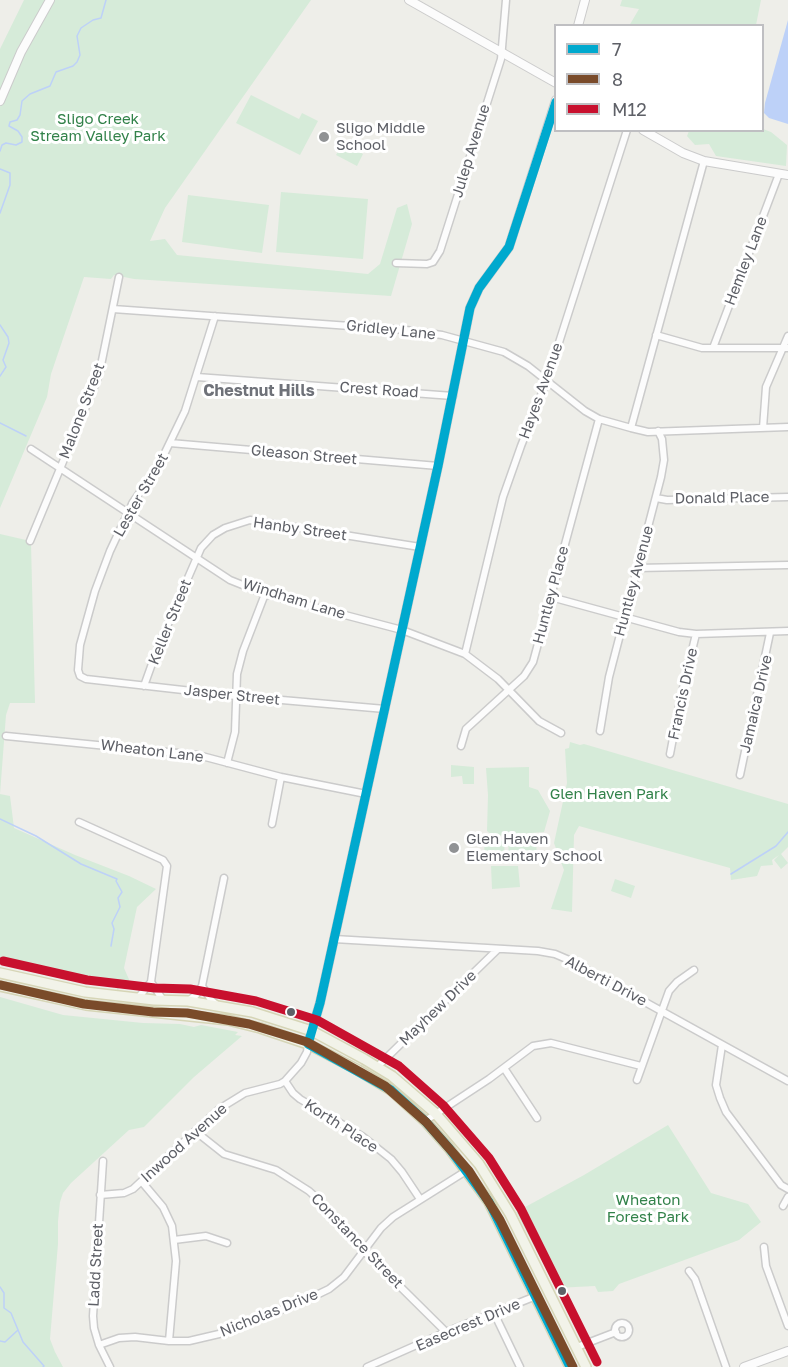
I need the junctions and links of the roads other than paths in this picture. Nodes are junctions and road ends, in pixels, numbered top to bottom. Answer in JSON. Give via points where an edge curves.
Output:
{"nodes":[{"id":1,"x":50,"y":0,"type":"edge"},
{"id":2,"x":409,"y":0,"type":"edge"},
{"id":3,"x":506,"y":0,"type":"edge"},
{"id":4,"x":585,"y":0,"type":"edge"},
{"id":5,"x":579,"y":24,"type":"edge"},
{"id":6,"x":501,"y":52,"type":"junction"},
{"id":7,"x":554,"y":82,"type":"edge"},
{"id":8,"x":0,"y":101,"type":"edge"},
{"id":9,"x":554,"y":103,"type":"edge"},
{"id":10,"x":626,"y":132,"type":"edge"},
{"id":11,"x":646,"y":132,"type":"edge"},
{"id":12,"x":704,"y":161,"type":"junction"},
{"id":13,"x":784,"y":174,"type":"edge"},
{"id":14,"x":396,"y":263,"type":"dead end"},
{"id":15,"x":119,"y":278,"type":"dead end"},
{"id":16,"x":114,"y":309,"type":"junction"},
{"id":17,"x":216,"y":316,"type":"junction"},
{"id":18,"x":656,"y":335,"type":"junction"},
{"id":19,"x":788,"y":336,"type":"edge"},
{"id":20,"x":464,"y":340,"type":"junction"},
{"id":21,"x":713,"y":348,"type":"junction"},
{"id":22,"x":785,"y":348,"type":"edge"},
{"id":23,"x":197,"y":377,"type":"junction"},
{"id":24,"x":547,"y":380,"type":"junction"},
{"id":25,"x":453,"y":396,"type":"junction"},
{"id":26,"x":599,"y":419,"type":"junction"},
{"id":27,"x":631,"y":428,"type":"junction"},
{"id":28,"x":763,"y":428,"type":"junction"},
{"id":29,"x":788,"y":428,"type":"edge"},
{"id":30,"x":658,"y":431,"type":"junction"},
{"id":31,"x":170,"y":443,"type":"junction"},
{"id":32,"x":31,"y":449,"type":"dead end"},
{"id":33,"x":438,"y":466,"type":"junction"},
{"id":34,"x":60,"y":468,"type":"junction"},
{"id":35,"x":788,"y":497,"type":"edge"},
{"id":36,"x":656,"y":498,"type":"junction"},
{"id":37,"x":128,"y":513,"type":"junction"},
{"id":38,"x":30,"y":541,"type":"dead end"},
{"id":39,"x":420,"y":547,"type":"junction"},
{"id":40,"x":196,"y":559,"type":"junction"},
{"id":41,"x":788,"y":565,"type":"edge"},
{"id":42,"x":637,"y":568,"type":"junction"},
{"id":43,"x":266,"y":594,"type":"junction"},
{"id":44,"x":550,"y":597,"type":"junction"},
{"id":45,"x":624,"y":617,"type":"junction"},
{"id":46,"x":402,"y":630,"type":"junction"},
{"id":47,"x":788,"y":631,"type":"edge"},
{"id":48,"x":770,"y":633,"type":"junction"},
{"id":49,"x":696,"y":634,"type":"junction"},
{"id":50,"x":465,"y":654,"type":"junction"},
{"id":51,"x":80,"y":676,"type":"joint"},
{"id":52,"x":144,"y":686,"type":"junction"},
{"id":53,"x":509,"y":690,"type":"junction"},
{"id":54,"x":236,"y":696,"type":"junction"},
{"id":55,"x":384,"y":709,"type":"junction"},
{"id":56,"x":600,"y":731,"type":"dead end"},
{"id":57,"x":561,"y":733,"type":"dead end"},
{"id":58,"x":6,"y":736,"type":"dead end"},
{"id":59,"x":461,"y":746,"type":"dead end"},
{"id":60,"x":670,"y":754,"type":"dead end"},
{"id":61,"x":227,"y":763,"type":"junction"},
{"id":62,"x":740,"y":775,"type":"dead end"},
{"id":63,"x":281,"y":777,"type":"junction"},
{"id":64,"x":366,"y":794,"type":"junction"},
{"id":65,"x":79,"y":822,"type":"dead end"},
{"id":66,"x":272,"y":824,"type":"dead end"},
{"id":67,"x":224,"y":878,"type":"dead end"},
{"id":68,"x":334,"y":939,"type":"junction"},
{"id":69,"x":498,"y":949,"type":"junction"},
{"id":70,"x":694,"y":970,"type":"dead end"},
{"id":71,"x":0,"y":973,"type":"edge"},
{"id":72,"x":151,"y":982,"type":"junction"},
{"id":73,"x":0,"y":986,"type":"edge"},
{"id":74,"x":202,"y":986,"type":"junction"},
{"id":75,"x":138,"y":998,"type":"junction"},
{"id":76,"x":163,"y":1000,"type":"junction"},
{"id":77,"x":188,"y":1001,"type":"junction"},
{"id":78,"x":218,"y":1005,"type":"junction"},
{"id":79,"x":661,"y":1011,"type":"junction"},
{"id":80,"x":312,"y":1031,"type":"junction"},
{"id":81,"x":308,"y":1044,"type":"junction"},
{"id":82,"x":722,"y":1045,"type":"junction"},
{"id":83,"x":641,"y":1066,"type":"junction"},
{"id":84,"x":377,"y":1067,"type":"junction"},
{"id":85,"x":504,"y":1068,"type":"junction"},
{"id":86,"x":637,"y":1080,"type":"dead end"},
{"id":87,"x":285,"y":1081,"type":"junction"},
{"id":88,"x":788,"y":1081,"type":"edge"},
{"id":89,"x":435,"y":1113,"type":"junction"},
{"id":90,"x":537,"y":1118,"type":"dead end"},
{"id":91,"x":425,"y":1121,"type":"junction"},
{"id":92,"x":195,"y":1131,"type":"junction"},
{"id":93,"x":103,"y":1161,"type":"dead end"},
{"id":94,"x":466,"y":1170,"type":"junction"},
{"id":95,"x":142,"y":1182,"type":"junction"},
{"id":96,"x":788,"y":1189,"type":"edge"},
{"id":97,"x":100,"y":1195,"type":"junction"},
{"id":98,"x":788,"y":1197,"type":"edge"},
{"id":99,"x":420,"y":1199,"type":"junction"},
{"id":100,"x":783,"y":1206,"type":"dead end"},
{"id":101,"x":174,"y":1240,"type":"junction"},
{"id":102,"x":227,"y":1243,"type":"dead end"},
{"id":103,"x":764,"y":1247,"type":"dead end"},
{"id":104,"x":364,"y":1251,"type":"junction"},
{"id":105,"x":689,"y":1271,"type":"dead end"},
{"id":106,"x":536,"y":1296,"type":"junction"},
{"id":107,"x":494,"y":1313,"type":"junction"},
{"id":108,"x":788,"y":1326,"type":"edge"},
{"id":109,"x":446,"y":1332,"type":"junction"},
{"id":110,"x":616,"y":1332,"type":"dead end"},
{"id":111,"x":169,"y":1341,"type":"junction"},
{"id":112,"x":99,"y":1345,"type":"junction"},
{"id":113,"x":577,"y":1347,"type":"junction"},
{"id":114,"x":788,"y":1351,"type":"edge"},
{"id":115,"x":110,"y":1367,"type":"edge"},
{"id":116,"x":367,"y":1367,"type":"edge"},
{"id":117,"x":520,"y":1367,"type":"edge"},
{"id":118,"x":570,"y":1367,"type":"edge"},
{"id":119,"x":586,"y":1367,"type":"edge"},
{"id":120,"x":726,"y":1367,"type":"edge"},
{"id":121,"x":744,"y":1367,"type":"edge"}],
"edges":[{"from":1,"to":8,"type":"street"},
{"from":2,"to":6,"type":"street"},
{"from":3,"to":6,"type":"street","name":"Julep Avenue"},
{"from":4,"to":5,"type":"street"},
{"from":6,"to":7,"type":"street"},
{"from":6,"to":14,"type":"street","name":"Julep Avenue","via":[[440,251],[427,264]]},
{"from":9,"to":20,"type":"street","via":[[509,247],[474,298]]},
{"from":10,"to":24,"type":"street","name":"Hayes Avenue"},
{"from":11,"to":12,"type":"street"},
{"from":12,"to":13,"type":"street"},
{"from":12,"to":18,"type":"street"},
{"from":13,"to":21,"type":"street","name":"Hemley Lane"},
{"from":15,"to":16,"type":"street","name":"Malone Street"},
{"from":16,"to":17,"type":"street","name":"Gridley Lane"},
{"from":16,"to":34,"type":"street","name":"Malone Street","via":[[99,375]]},
{"from":17,"to":20,"type":"street","name":"Gridley Lane","via":[[406,330]]},
{"from":17,"to":23,"type":"street","name":"Lester Street"},
{"from":18,"to":21,"type":"street"},
{"from":18,"to":27,"type":"street"},
{"from":19,"to":22,"type":"street"},
{"from":20,"to":24,"type":"street","name":"Gridley Lane","via":[[504,352]]},
{"from":20,"to":25,"type":"street"},
{"from":21,"to":22,"type":"street"},
{"from":22,"to":28,"type":"street","via":[[766,387]]},
{"from":23,"to":25,"type":"street","name":"Crest Road"},
{"from":23,"to":31,"type":"street","name":"Lester Street"},
{"from":24,"to":26,"type":"street","name":"Gridley Lane","via":[[575,405]]},
{"from":24,"to":50,"type":"street","name":"Hayes Avenue","via":[[503,497]]},
{"from":25,"to":33,"type":"street"},
{"from":26,"to":27,"type":"street","name":"Gridley Lane"},
{"from":26,"to":44,"type":"street","name":"Huntley Place"},
{"from":27,"to":30,"type":"street","name":"Gridley Lane"},
{"from":28,"to":29,"type":"street","name":"Gridley Lane"},
{"from":28,"to":30,"type":"street","name":"Gridley Lane"},
{"from":30,"to":36,"type":"street","name":"Huntley Avenue","via":[[664,460]]},
{"from":31,"to":33,"type":"street","name":"Gleason Street"},
{"from":31,"to":37,"type":"street","name":"Lester Street"},
{"from":32,"to":34,"type":"street","name":"Windham Lane"},
{"from":33,"to":39,"type":"street"},
{"from":34,"to":37,"type":"street","name":"Windham Lane"},
{"from":34,"to":38,"type":"street","name":"Malone Street"},
{"from":35,"to":36,"type":"street","name":"Donald Place"},
{"from":36,"to":42,"type":"street","name":"Huntley Avenue"},
{"from":37,"to":40,"type":"street","name":"Windham Lane"},
{"from":37,"to":51,"type":"street","name":"Lester Street","via":[[95,591],[80,645]]},
{"from":39,"to":40,"type":"street","name":"Hanby Street","via":[[250,520],[213,535]]},
{"from":39,"to":46,"type":"street"},
{"from":40,"to":43,"type":"street","name":"Windham Lane","via":[[230,580]]},
{"from":40,"to":52,"type":"street","name":"Keller Street"},
{"from":41,"to":42,"type":"street"},
{"from":42,"to":45,"type":"street","name":"Huntley Avenue"},
{"from":43,"to":46,"type":"street","name":"Windham Lane"},
{"from":43,"to":54,"type":"street","via":[[243,651]]},
{"from":44,"to":45,"type":"street"},
{"from":44,"to":53,"type":"street","name":"Huntley Place","via":[[533,662]]},
{"from":45,"to":49,"type":"street"},
{"from":45,"to":56,"type":"street","name":"Huntley Avenue"},
{"from":46,"to":50,"type":"street","name":"Windham Lane"},
{"from":46,"to":55,"type":"street"},
{"from":47,"to":48,"type":"street"},
{"from":48,"to":49,"type":"street"},
{"from":48,"to":62,"type":"street","name":"Jamaica Drive"},
{"from":49,"to":60,"type":"street","name":"Francis Drive"},
{"from":50,"to":53,"type":"street","name":"Windham Lane"},
{"from":51,"to":52,"type":"street","name":"Jasper Street"},
{"from":52,"to":54,"type":"street","name":"Jasper Street"},
{"from":53,"to":57,"type":"street","name":"Windham Lane","via":[[539,721]]},
{"from":53,"to":59,"type":"street","name":"Huntley Place","via":[[466,729]]},
{"from":54,"to":55,"type":"street","name":"Jasper Street"},
{"from":54,"to":61,"type":"street","via":[[235,732]]},
{"from":55,"to":64,"type":"street"},
{"from":58,"to":61,"type":"street","name":"Wheaton Lane","via":[[198,755]]},
{"from":61,"to":63,"type":"street","name":"Wheaton Lane"},
{"from":63,"to":64,"type":"street","name":"Wheaton Lane"},
{"from":63,"to":66,"type":"street"},
{"from":64,"to":68,"type":"street"},
{"from":65,"to":72,"type":"street","via":[[163,860],[167,866]]},
{"from":67,"to":74,"type":"street"},
{"from":68,"to":69,"type":"street","name":"Alberti Drive"},
{"from":68,"to":80,"type":"street"},
{"from":69,"to":79,"type":"street","name":"Alberti Drive","via":[[555,954]]},
{"from":69,"to":84,"type":"street","name":"Mayhew Drive"},
{"from":70,"to":79,"type":"street","via":[[669,991]]},
{"from":71,"to":75,"type":"main road","via":[[63,988]]},
{"from":72,"to":75,"type":"street"},
{"from":72,"to":76,"type":"street"},
{"from":73,"to":81,"type":"main road","via":[[86,1005],[228,1020]]},
{"from":74,"to":77,"type":"street"},
{"from":74,"to":78,"type":"street"},
{"from":75,"to":76,"type":"main road"},
{"from":76,"to":77,"type":"main road"},
{"from":77,"to":78,"type":"main road"},
{"from":78,"to":80,"type":"main road"},
{"from":79,"to":82,"type":"street","name":"Alberti Drive"},
{"from":79,"to":83,"type":"street"},
{"from":80,"to":81,"type":"street"},
{"from":80,"to":84,"type":"main road"},
{"from":81,"to":87,"type":"street","via":[[301,1063]]},
{"from":81,"to":91,"type":"main road","via":[[390,1090]]},
{"from":82,"to":88,"type":"street","name":"Alberti Drive"},
{"from":82,"to":96,"type":"street","via":[[716,1085],[726,1112]]},
{"from":83,"to":85,"type":"street","via":[[543,1043],[527,1049]]},
{"from":83,"to":86,"type":"street"},
{"from":84,"to":89,"type":"main road"},
{"from":85,"to":89,"type":"street"},
{"from":85,"to":90,"type":"street"},
{"from":87,"to":92,"type":"street","name":"Inwood Avenue","via":[[234,1098]]},
{"from":87,"to":99,"type":"street","name":"Korth Place","via":[[300,1099],[362,1136],[391,1160]]},
{"from":89,"to":91,"type":"street"},
{"from":89,"to":113,"type":"main road","via":[[474,1157],[499,1196]]},
{"from":91,"to":94,"type":"main road"},
{"from":92,"to":95,"type":"street","name":"Inwood Avenue"},
{"from":92,"to":104,"type":"street","name":"Constance Street","via":[[224,1154],[276,1170],[300,1185],[321,1202]]},
{"from":93,"to":97,"type":"street","name":"Ladd Street"},
{"from":94,"to":99,"type":"street","name":"Nicholas Drive"},
{"from":94,"to":106,"type":"main road","via":[[489,1202]]},
{"from":95,"to":97,"type":"street","name":"Inwood Avenue","via":[[124,1192]]},
{"from":95,"to":101,"type":"street","via":[[163,1207]]},
{"from":97,"to":112,"type":"street","name":"Ladd Street","via":[[93,1316]]},
{"from":98,"to":100,"type":"street"},
{"from":99,"to":104,"type":"street","name":"Nicholas Drive","via":[[393,1217]]},
{"from":101,"to":102,"type":"street","via":[[206,1236]]},
{"from":101,"to":111,"type":"street","via":[[176,1261]]},
{"from":103,"to":108,"type":"street","via":[[766,1266]]},
{"from":104,"to":109,"type":"street","name":"Constance Street"},
{"from":104,"to":111,"type":"street","name":"Nicholas Drive","via":[[344,1277],[304,1301],[219,1334]]},
{"from":105,"to":120,"type":"street"},
{"from":106,"to":107,"type":"street","name":"Easecrest Drive"},
{"from":106,"to":118,"type":"main road"},
{"from":107,"to":109,"type":"street","name":"Easecrest Drive"},
{"from":107,"to":117,"type":"street"},
{"from":109,"to":116,"type":"street","name":"Easecrest Drive"},
{"from":110,"to":113,"type":"street"},
{"from":111,"to":112,"type":"street","name":"Nicholas Drive","via":[[135,1337]]},
{"from":112,"to":115,"type":"street","name":"Ladd Street"},
{"from":113,"to":119,"type":"main road"},
{"from":114,"to":121,"type":"street"}]}
